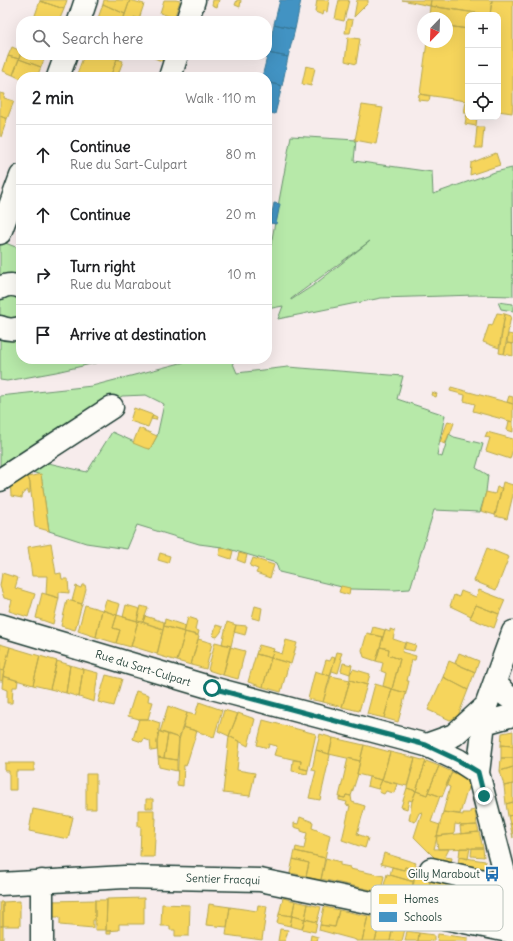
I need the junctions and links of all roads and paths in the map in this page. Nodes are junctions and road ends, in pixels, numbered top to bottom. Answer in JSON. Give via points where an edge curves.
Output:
{"nodes":[{"id":1,"x":86,"y":0,"type":"edge"},
{"id":2,"x":194,"y":0,"type":"edge"},
{"id":3,"x":81,"y":16,"type":"edge"},
{"id":4,"x":189,"y":16,"type":"edge"},
{"id":5,"x":64,"y":60,"type":"edge"},
{"id":6,"x":175,"y":60,"type":"edge"},
{"id":7,"x":60,"y":72,"type":"edge"},
{"id":8,"x":172,"y":72,"type":"edge"},
{"id":9,"x":16,"y":190,"type":"edge"},
{"id":10,"x":0,"y":233,"type":"edge"},
{"id":11,"x":16,"y":286,"type":"edge"},
{"id":12,"x":0,"y":288,"type":"edge"},
{"id":13,"x":0,"y":327,"type":"edge"},
{"id":14,"x":16,"y":329,"type":"edge"},
{"id":15,"x":112,"y":408,"type":"dead end"},
{"id":16,"x":0,"y":480,"type":"edge"},
{"id":17,"x":0,"y":625,"type":"edge"},
{"id":18,"x":513,"y":632,"type":"edge"},
{"id":19,"x":495,"y":682,"type":"junction"},
{"id":20,"x":513,"y":698,"type":"edge"},
{"id":21,"x":486,"y":714,"type":"junction"},
{"id":22,"x":513,"y":715,"type":"edge"},
{"id":23,"x":426,"y":745,"type":"junction"},
{"id":24,"x":478,"y":772,"type":"junction"},
{"id":25,"x":431,"y":869,"type":"dead end"},
{"id":26,"x":42,"y":881,"type":"junction"},
{"id":27,"x":0,"y":884,"type":"edge"},
{"id":28,"x":506,"y":884,"type":"junction"},
{"id":29,"x":371,"y":903,"type":"edge"},
{"id":30,"x":513,"y":918,"type":"edge"},
{"id":31,"x":503,"y":930,"type":"edge"},
{"id":32,"x":513,"y":932,"type":"edge"},
{"id":33,"x":42,"y":941,"type":"edge"}],
"edges":[{"from":1,"to":3,"type":"street"},
{"from":2,"to":4,"type":"street"},
{"from":5,"to":7,"type":"street"},
{"from":6,"to":8,"type":"street"},
{"from":9,"to":10,"type":"street"},
{"from":11,"to":12,"type":"street","via":[[5,285]]},
{"from":13,"to":14,"type":"street"},
{"from":15,"to":16,"type":"street"},
{"from":17,"to":23,"type":"street","name":"Rue du Sart-Culpart","via":[[212,688]]},
{"from":18,"to":19,"type":"street"},
{"from":19,"to":20,"type":"street","via":[[507,696]]},
{"from":19,"to":21,"type":"street"},
{"from":21,"to":22,"type":"street"},
{"from":21,"to":23,"type":"street","via":[[454,735]]},
{"from":21,"to":24,"type":"street"},
{"from":23,"to":24,"type":"street","name":"Rue du Sart-Culpart"},
{"from":24,"to":28,"type":"street"},
{"from":25,"to":28,"type":"street"},
{"from":26,"to":27,"type":"street","name":"Sentier Fracqui"},
{"from":26,"to":29,"type":"street","name":"Sentier Fracqui","via":[[125,877],[260,880]]},
{"from":26,"to":33,"type":"street"},
{"from":28,"to":30,"type":"street"},
{"from":31,"to":32,"type":"street","name":"Sentier Fracqui"}]}
